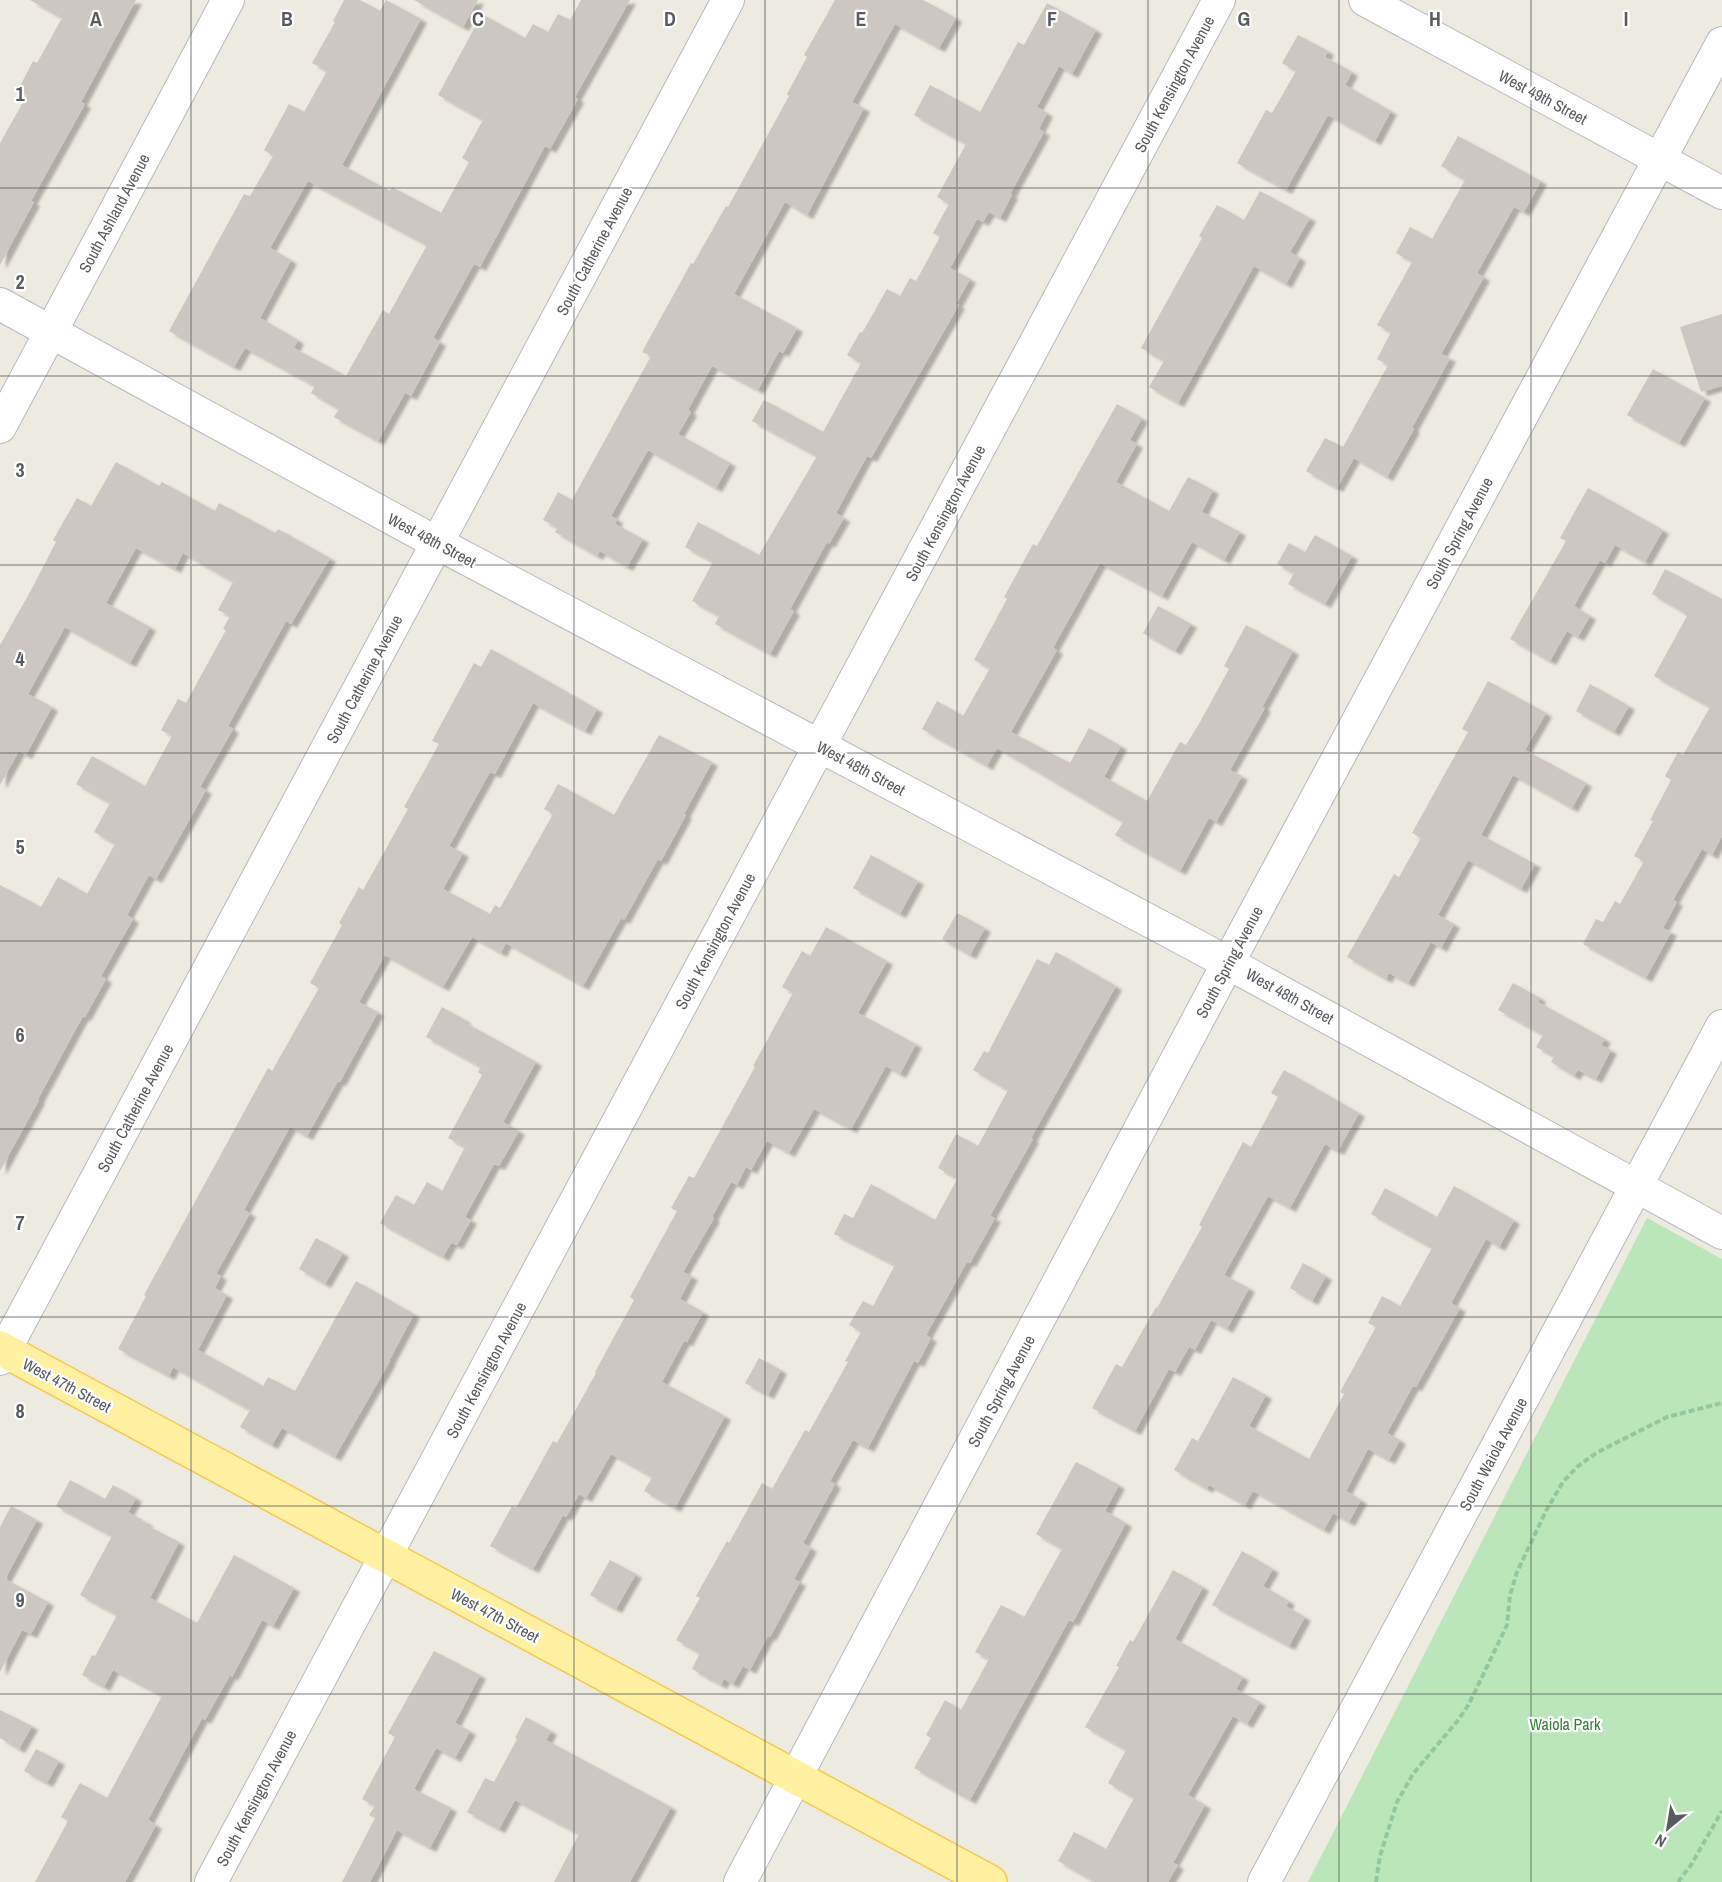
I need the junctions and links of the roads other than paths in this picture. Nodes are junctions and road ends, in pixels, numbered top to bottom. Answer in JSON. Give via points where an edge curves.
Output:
{"nodes":[{"id":1,"x":228,"y":0,"type":"edge"},
{"id":2,"x":728,"y":0,"type":"edge"},
{"id":3,"x":1219,"y":0,"type":"edge"},
{"id":4,"x":1365,"y":0,"type":"edge"},
{"id":5,"x":1722,"y":43,"type":"edge"},
{"id":6,"x":1660,"y":159,"type":"junction"},
{"id":7,"x":1722,"y":193,"type":"edge"},
{"id":8,"x":0,"y":304,"type":"edge"},
{"id":9,"x":50,"y":332,"type":"junction"},
{"id":10,"x":0,"y":427,"type":"edge"},
{"id":11,"x":437,"y":543,"type":"junction"},
{"id":12,"x":820,"y":746,"type":"junction"},
{"id":13,"x":1228,"y":963,"type":"junction"},
{"id":14,"x":1722,"y":1026,"type":"edge"},
{"id":15,"x":1636,"y":1186,"type":"junction"},
{"id":16,"x":1722,"y":1233,"type":"edge"},
{"id":17,"x":1,"y":1352,"type":"edge"},
{"id":18,"x":386,"y":1556,"type":"junction"},
{"id":19,"x":796,"y":1778,"type":"junction"},
{"id":20,"x":211,"y":1882,"type":"edge"},
{"id":21,"x":740,"y":1882,"type":"edge"},
{"id":22,"x":990,"y":1882,"type":"edge"},
{"id":23,"x":1264,"y":1882,"type":"edge"}],
"edges":[{"from":1,"to":9,"type":"street","name":"South Ashland Avenue"},
{"from":2,"to":11,"type":"street","name":"South Catherine Avenue"},
{"from":3,"to":12,"type":"street","name":"South Kensington Avenue"},
{"from":4,"to":6,"type":"street","name":"West 49th Street"},
{"from":5,"to":6,"type":"street","name":"South Spring Avenue"},
{"from":6,"to":7,"type":"street","name":"West 49th Street"},
{"from":6,"to":13,"type":"street","name":"South Spring Avenue"},
{"from":8,"to":9,"type":"street","name":"West 48th Street"},
{"from":9,"to":10,"type":"street","name":"South Ashland Avenue"},
{"from":9,"to":11,"type":"street","name":"West 48th Street"},
{"from":11,"to":12,"type":"street","name":"West 48th Street"},
{"from":11,"to":17,"type":"street","name":"South Catherine Avenue"},
{"from":12,"to":13,"type":"street","name":"West 48th Street"},
{"from":12,"to":18,"type":"street","name":"South Kensington Avenue"},
{"from":13,"to":15,"type":"street","name":"West 48th Street"},
{"from":13,"to":19,"type":"street","name":"South Spring Avenue"},
{"from":14,"to":15,"type":"street","name":"South Waiola Avenue"},
{"from":15,"to":16,"type":"street","name":"West 48th Street"},
{"from":15,"to":23,"type":"street","name":"South Waiola Avenue"},
{"from":17,"to":18,"type":"main road","name":"West 47th Street"},
{"from":18,"to":19,"type":"main road","name":"West 47th Street"},
{"from":18,"to":20,"type":"street","name":"South Kensington Avenue"},
{"from":19,"to":21,"type":"street","name":"South Spring Avenue"},
{"from":19,"to":22,"type":"main road","name":"West 47th Street"}]}
